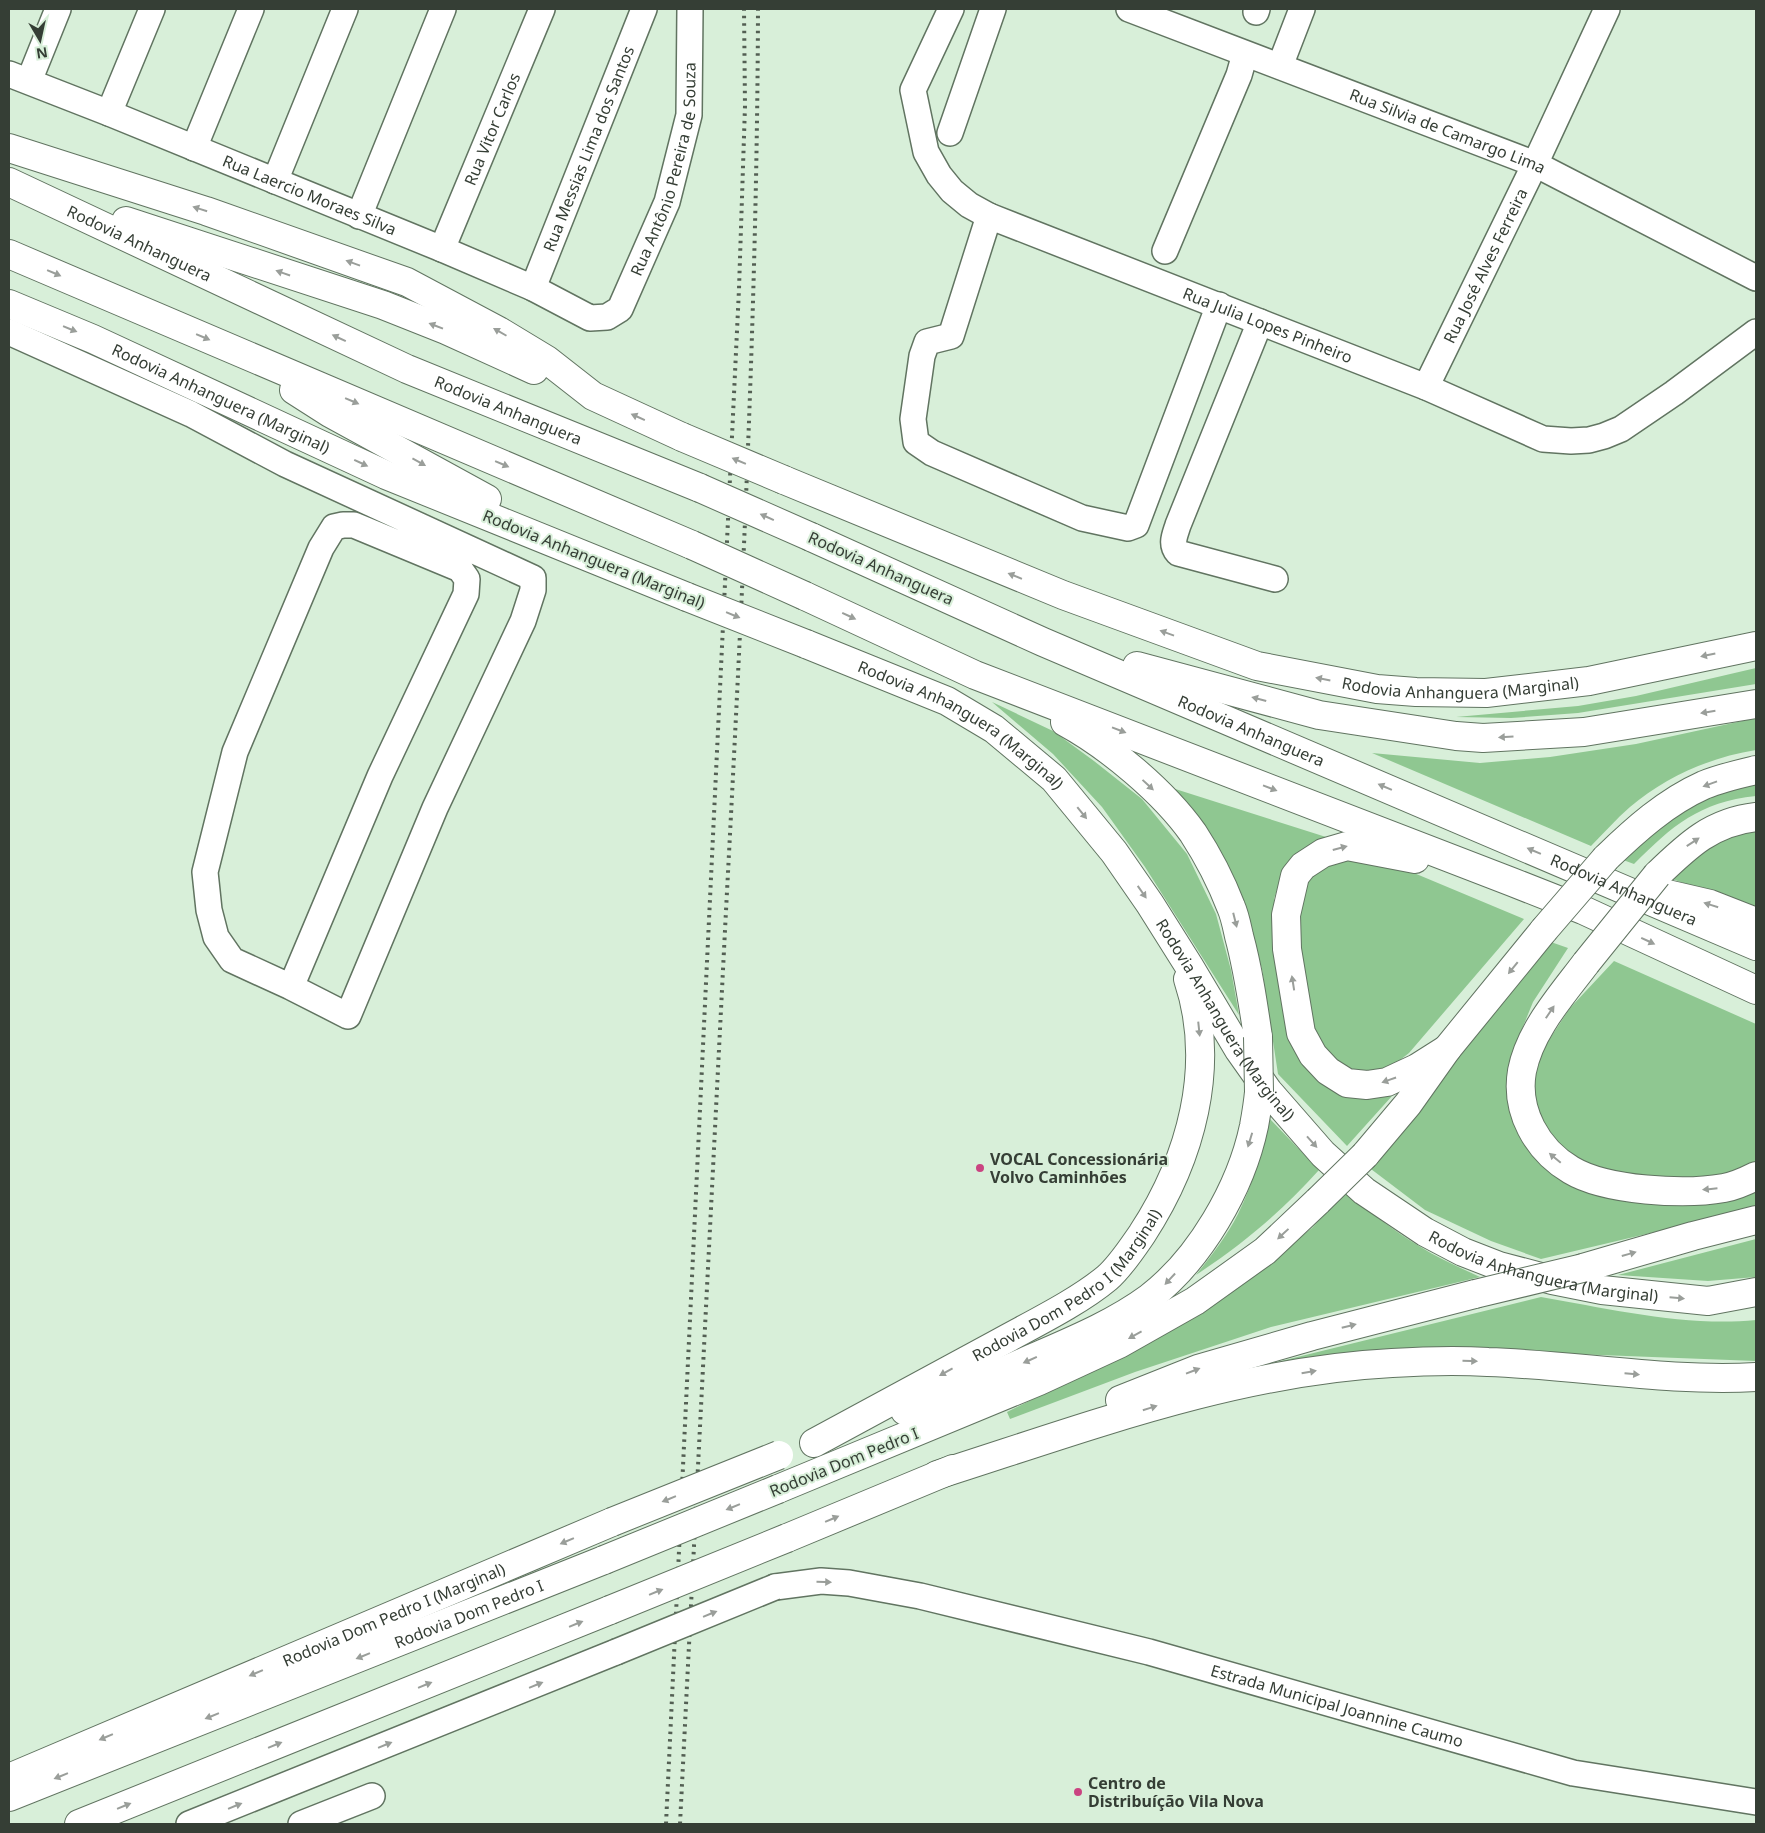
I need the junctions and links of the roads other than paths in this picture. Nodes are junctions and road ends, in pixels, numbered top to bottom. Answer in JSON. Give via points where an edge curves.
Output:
{"nodes":[{"id":1,"x":58,"y":9,"type":"edge"},
{"id":2,"x":152,"y":9,"type":"edge"},
{"id":3,"x":251,"y":9,"type":"edge"},
{"id":4,"x":345,"y":9,"type":"edge"},
{"id":5,"x":443,"y":9,"type":"edge"},
{"id":6,"x":542,"y":9,"type":"edge"},
{"id":7,"x":690,"y":9,"type":"edge"},
{"id":8,"x":951,"y":9,"type":"edge"},
{"id":9,"x":993,"y":9,"type":"edge"},
{"id":10,"x":1129,"y":9,"type":"edge"},
{"id":11,"x":1302,"y":9,"type":"edge"},
{"id":12,"x":1607,"y":9,"type":"edge"},
{"id":13,"x":640,"y":10,"type":"edge"},
{"id":14,"x":1245,"y":54,"type":"junction"},
{"id":15,"x":1280,"y":66,"type":"junction"},
{"id":16,"x":19,"y":78,"type":"edge"},
{"id":17,"x":109,"y":113,"type":"junction"},
{"id":18,"x":950,"y":133,"type":"dead end"},
{"id":19,"x":9,"y":148,"type":"edge"},
{"id":20,"x":194,"y":148,"type":"junction"},
{"id":21,"x":1535,"y":164,"type":"junction"},
{"id":22,"x":275,"y":181,"type":"junction"},
{"id":23,"x":14,"y":185,"type":"edge"},
{"id":24,"x":359,"y":216,"type":"junction"},
{"id":25,"x":989,"y":216,"type":"junction"},
{"id":26,"x":442,"y":249,"type":"junction"},
{"id":27,"x":1165,"y":251,"type":"dead end"},
{"id":28,"x":9,"y":254,"type":"edge"},
{"id":29,"x":1756,"y":278,"type":"edge"},
{"id":30,"x":533,"y":288,"type":"junction"},
{"id":31,"x":9,"y":304,"type":"edge"},
{"id":32,"x":1219,"y":306,"type":"junction"},
{"id":33,"x":607,"y":317,"type":"joint"},
{"id":34,"x":1260,"y":322,"type":"junction"},
{"id":35,"x":9,"y":332,"type":"edge"},
{"id":36,"x":1756,"y":332,"type":"edge"},
{"id":37,"x":228,"y":348,"type":"junction"},
{"id":38,"x":1426,"y":386,"type":"junction"},
{"id":39,"x":593,"y":396,"type":"junction"},
{"id":40,"x":605,"y":563,"type":"junction"},
{"id":41,"x":1275,"y":579,"type":"dead end"},
{"id":42,"x":1044,"y":642,"type":"junction"},
{"id":43,"x":1756,"y":646,"type":"edge"},
{"id":44,"x":975,"y":674,"type":"junction"},
{"id":45,"x":1756,"y":704,"type":"edge"},
{"id":46,"x":1756,"y":770,"type":"edge"},
{"id":47,"x":1756,"y":817,"type":"edge"},
{"id":48,"x":1608,"y":871,"type":"junction"},
{"id":49,"x":1512,"y":882,"type":"junction"},
{"id":50,"x":1756,"y":922,"type":"edge"},
{"id":51,"x":1756,"y":946,"type":"edge"},
{"id":52,"x":1178,"y":948,"type":"junction"},
{"id":53,"x":1745,"y":985,"type":"edge"},
{"id":54,"x":291,"y":987,"type":"junction"},
{"id":55,"x":1756,"y":1002,"type":"edge"},
{"id":56,"x":1447,"y":1049,"type":"junction"},
{"id":57,"x":1756,"y":1176,"type":"edge"},
{"id":58,"x":1756,"y":1220,"type":"edge"},
{"id":59,"x":1756,"y":1292,"type":"edge"},
{"id":60,"x":1756,"y":1300,"type":"edge"},
{"id":61,"x":1708,"y":1301,"type":"junction"},
{"id":62,"x":1756,"y":1377,"type":"edge"},
{"id":63,"x":814,"y":1443,"type":"junction"},
{"id":64,"x":937,"y":1475,"type":"junction"},
{"id":65,"x":9,"y":1778,"type":"edge"},
{"id":66,"x":372,"y":1796,"type":"dead end"},
{"id":67,"x":9,"y":1797,"type":"edge"},
{"id":68,"x":1756,"y":1802,"type":"edge"},
{"id":69,"x":79,"y":1824,"type":"edge"},
{"id":70,"x":189,"y":1824,"type":"edge"},
{"id":71,"x":301,"y":1824,"type":"edge"}],
"edges":[{"from":1,"to":16,"type":"street"},
{"from":2,"to":17,"type":"street"},
{"from":3,"to":20,"type":"street"},
{"from":4,"to":22,"type":"street"},
{"from":5,"to":24,"type":"street"},
{"from":6,"to":26,"type":"street","name":"Rua Vitor Carlos"},
{"from":7,"to":33,"type":"street","name":"Rua Antônio Pereira de Souza","via":[[690,115],[667,202],[620,308]]},
{"from":8,"to":25,"type":"street","name":"Rua Julia Lopes Pinheiro","via":[[913,90],[926,152],[939,175],[969,205]]},
{"from":9,"to":18,"type":"street"},
{"from":10,"to":14,"type":"street","name":"Rua Silvia de Camargo Lima"},
{"from":11,"to":15,"type":"street"},
{"from":12,"to":21,"type":"street","name":"Rua José Alves Ferreira"},
{"from":13,"to":30,"type":"street","name":"Rua Messias Lima dos Santos"},
{"from":14,"to":15,"type":"street","name":"Rua Silvia de Camargo Lima"},
{"from":14,"to":27,"type":"street"},
{"from":15,"to":21,"type":"street","name":"Rua Silvia de Camargo Lima"},
{"from":16,"to":17,"type":"street","name":"Rua Laercio Moraes Silva"},
{"from":17,"to":20,"type":"street","name":"Rua Laercio Moraes Silva"},
{"from":39,"to":19,"type":"highway","name":"Rodovia Anhanguera (Marginal)","one_way":true,"via":[[547,360],[407,282],[206,211]]},
{"from":20,"to":22,"type":"street","name":"Rua Laercio Moraes Silva"},
{"from":21,"to":29,"type":"street","name":"Rua Silvia de Camargo Lima"},
{"from":21,"to":38,"type":"street","name":"Rua José Alves Ferreira"},
{"from":22,"to":24,"type":"street","name":"Rua Laercio Moraes Silva"},
{"from":39,"to":23,"type":"highway","one_way":true,"via":[[446,330],[383,306]]},
{"from":42,"to":23,"type":"highway","name":"Rodovia Anhanguera","one_way":true,"bridge":true,"via":[[700,488],[407,369]]},
{"from":24,"to":26,"type":"street","name":"Rua Laercio Moraes Silva"},
{"from":25,"to":32,"type":"street","name":"Rua Julia Lopes Pinheiro"},
{"from":25,"to":32,"type":"street","via":[[951,336],[927,342],[922,356],[913,419],[916,442],[932,453],[1082,518],[1128,528],[1136,526]]},
{"from":26,"to":30,"type":"street","name":"Rua Laercio Moraes Silva"},
{"from":28,"to":37,"type":"highway","one_way":true},
{"from":30,"to":33,"type":"street","name":"Rua Laercio Moraes Silva","via":[[590,318]]},
{"from":31,"to":40,"type":"highway","name":"Rodovia Anhanguera (Marginal)","one_way":true,"via":[[93,339],[386,475]]},
{"from":32,"to":34,"type":"street","name":"Rua Julia Lopes Pinheiro"},
{"from":34,"to":38,"type":"street","name":"Rua Julia Lopes Pinheiro"},
{"from":34,"to":41,"type":"street","via":[[1173,544],[1178,553]]},
{"from":35,"to":54,"type":"street","via":[[191,414],[285,464],[532,578],[533,590],[523,621],[435,808],[348,1016]]},
{"from":36,"to":38,"type":"street","name":"Rua Julia Lopes Pinheiro","via":[[1621,429],[1589,440],[1543,439]]},
{"from":37,"to":40,"type":"highway","one_way":true,"via":[[330,413]]},
{"from":37,"to":44,"type":"highway","one_way":true,"bridge":true,"via":[[692,545]]},
{"from":43,"to":39,"type":"highway","name":"Rodovia Anhanguera (Marginal)","one_way":true,"bridge":true,"via":[[1580,682],[1486,693],[1377,689],[1257,666],[1063,595],[682,437]]},
{"from":40,"to":52,"type":"highway","name":"Rodovia Anhanguera (Marginal)","one_way":true,"bridge":true,"via":[[947,701],[1002,735],[1054,778],[1114,852]]},
{"from":45,"to":42,"type":"highway","one_way":true,"via":[[1584,732],[1483,738],[1456,736],[1320,714]]},
{"from":48,"to":42,"type":"highway","name":"Rodovia Anhanguera","one_way":true},
{"from":44,"to":49,"type":"highway","one_way":true},
{"from":44,"to":63,"type":"highway","one_way":true,"bridge":true,"via":[[1106,748],[1172,807],[1213,867],[1232,909],[1252,994],[1258,1036],[1259,1092],[1254,1127],[1243,1163],[1211,1229],[1168,1283],[1148,1298],[1110,1322],[1008,1369],[912,1409]]},
{"from":46,"to":48,"type":"highway","one_way":true,"via":[[1704,785],[1662,809],[1630,835]]},
{"from":57,"to":47,"type":"highway","one_way":true,"bridge":true,"via":[[1725,1188],[1696,1191],[1658,1191],[1582,1176],[1555,1159],[1542,1146],[1534,1134],[1522,1089],[1522,1070],[1538,1031],[1586,963],[1657,875],[1687,845],[1716,827]]},
{"from":50,"to":48,"type":"highway","one_way":true},
{"from":48,"to":51,"type":"highway","name":"Rodovia Anhanguera"},
{"from":48,"to":56,"type":"highway","one_way":true,"bridge":true,"via":[[1544,930]]},
{"from":49,"to":53,"type":"highway","one_way":true,"via":[[1583,910]]},
{"from":56,"to":49,"type":"highway","one_way":true,"via":[[1388,1082],[1367,1085],[1347,1083],[1328,1071],[1313,1055],[1301,1033],[1287,949],[1286,915],[1295,876],[1303,866],[1323,853],[1347,846]]},
{"from":52,"to":61,"type":"highway","name":"Rodovia Anhanguera (Marginal)","one_way":true,"via":[[1239,1050],[1268,1091],[1323,1154],[1372,1196],[1425,1232],[1499,1266],[1602,1290]]},
{"from":52,"to":63,"type":"highway","name":"Rodovia Dom Pedro I (Marginal)","one_way":true,"via":[[1192,990],[1199,1030],[1200,1078],[1192,1126],[1176,1173],[1156,1213],[1134,1245],[1108,1277],[1077,1298]]},
{"from":53,"to":55,"type":"highway"},
{"from":54,"to":54,"type":"street","via":[[380,776],[466,594],[467,579],[460,569],[354,525],[334,528],[321,548],[235,752],[205,872],[216,937],[232,960]]},
{"from":56,"to":67,"type":"highway","name":"Rodovia Dom Pedro I","one_way":true,"bridge":true,"via":[[1408,1104],[1365,1155],[1264,1251],[1195,1301],[1110,1348],[1040,1381],[604,1560]]},
{"from":64,"to":58,"type":"highway","one_way":true,"bridge":true,"via":[[1198,1369]]},
{"from":59,"to":61,"type":"highway","name":"Rodovia Anhanguera (Marginal)"},
{"from":60,"to":61,"type":"highway"},
{"from":64,"to":62,"type":"highway","one_way":true,"via":[[1158,1406],[1245,1383],[1325,1370],[1438,1361],[1723,1379]]},
{"from":63,"to":65,"type":"highway","name":"Rodovia Dom Pedro I (Marginal)","one_way":true,"bridge":true,"via":[[612,1522]]},
{"from":69,"to":64,"type":"highway","one_way":true,"bridge":true},
{"from":66,"to":71,"type":"street"},
{"from":70,"to":68,"type":"street","name":"Estrada Municipal Joannine Caumo","one_way":true,"bridge":true,"via":[[775,1587],[821,1581],[920,1596],[1149,1652],[1573,1773]]}]}
